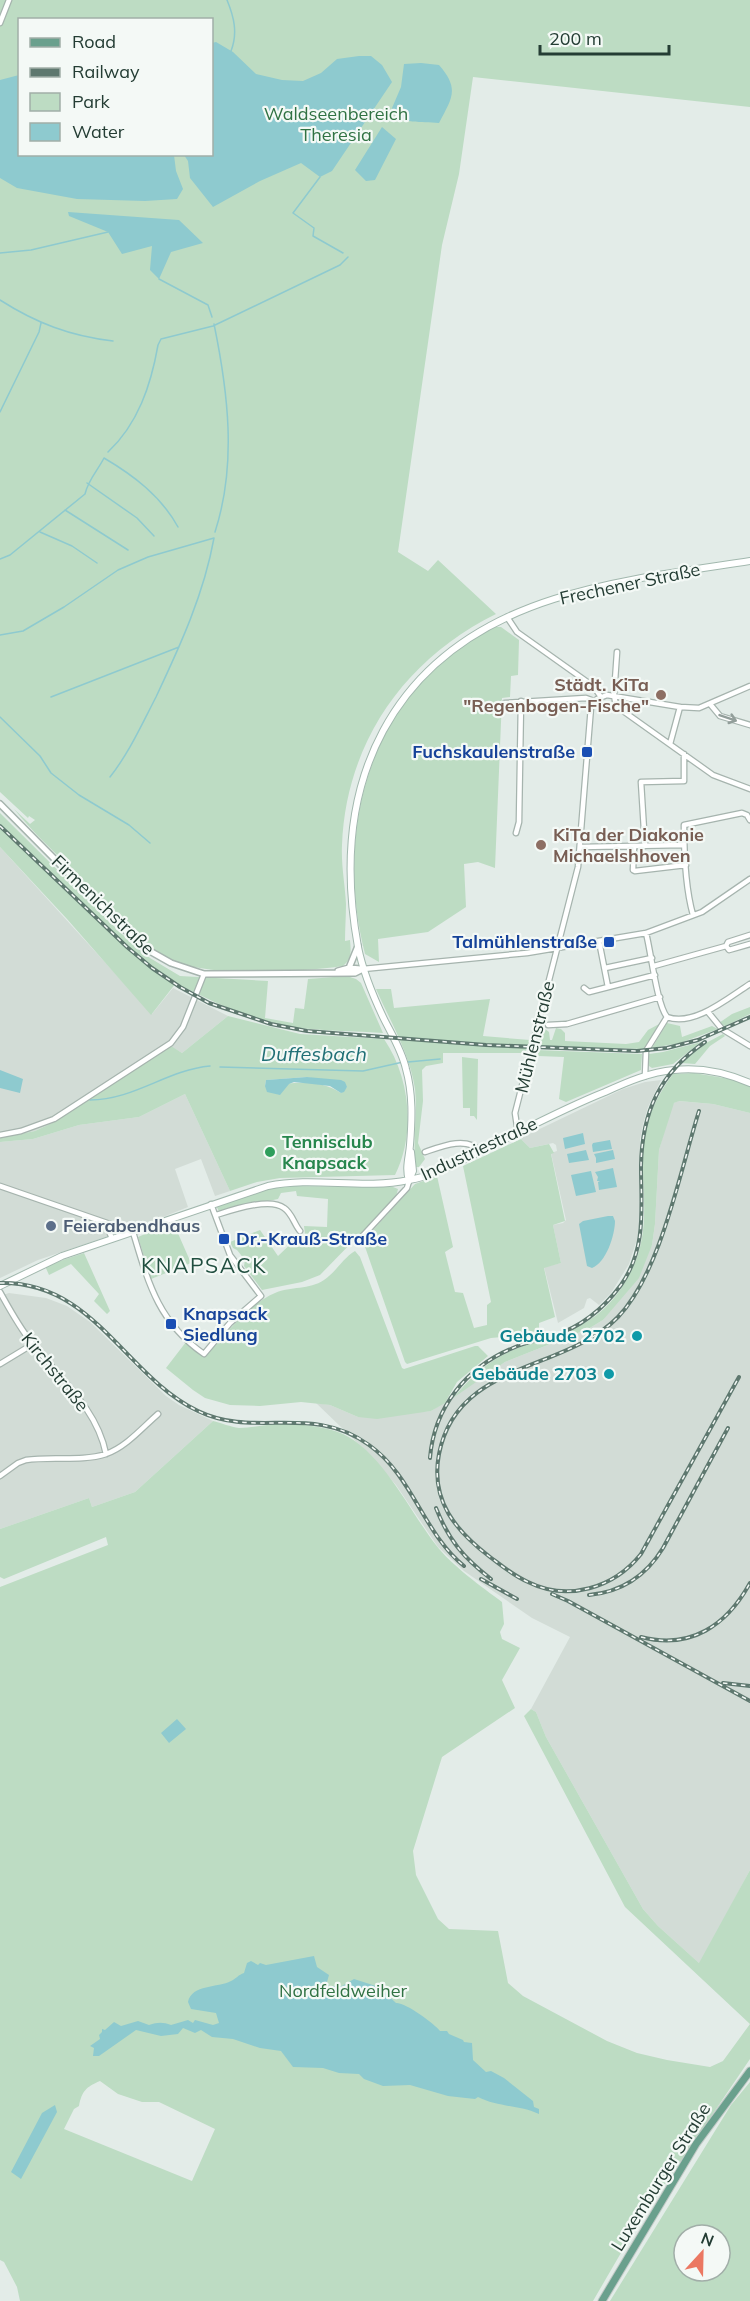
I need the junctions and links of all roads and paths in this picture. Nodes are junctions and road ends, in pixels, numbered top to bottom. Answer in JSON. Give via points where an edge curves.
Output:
{"nodes":[{"id":1,"x":9,"y":0,"type":"edge"},
{"id":2,"x":0,"y":23,"type":"edge"},
{"id":3,"x":750,"y":561,"type":"edge"},
{"id":4,"x":507,"y":617,"type":"junction"},
{"id":5,"x":617,"y":652,"type":"dead end"},
{"id":6,"x":750,"y":686,"type":"edge"},
{"id":7,"x":614,"y":696,"type":"junction"},
{"id":8,"x":601,"y":697,"type":"junction"},
{"id":9,"x":521,"y":701,"type":"junction"},
{"id":10,"x":594,"y":701,"type":"junction"},
{"id":11,"x":505,"y":703,"type":"dead end"},
{"id":12,"x":710,"y":704,"type":"junction"},
{"id":13,"x":680,"y":707,"type":"junction"},
{"id":14,"x":750,"y":725,"type":"edge"},
{"id":15,"x":670,"y":744,"type":"junction"},
{"id":16,"x":684,"y":754,"type":"junction"},
{"id":17,"x":750,"y":789,"type":"edge"},
{"id":18,"x":0,"y":804,"type":"edge"},
{"id":19,"x":750,"y":820,"type":"edge"},
{"id":20,"x":516,"y":833,"type":"dead end"},
{"id":21,"x":683,"y":845,"type":"junction"},
{"id":22,"x":634,"y":846,"type":"junction"},
{"id":23,"x":645,"y":846,"type":"junction"},
{"id":24,"x":581,"y":847,"type":"junction"},
{"id":25,"x":686,"y":865,"type":"junction"},
{"id":26,"x":750,"y":879,"type":"edge"},
{"id":27,"x":693,"y":915,"type":"junction"},
{"id":28,"x":646,"y":933,"type":"junction"},
{"id":29,"x":750,"y":935,"type":"edge"},
{"id":30,"x":599,"y":941,"type":"junction"},
{"id":31,"x":750,"y":944,"type":"edge"},
{"id":32,"x":358,"y":946,"type":"junction"},
{"id":33,"x":726,"y":946,"type":"junction"},
{"id":34,"x":557,"y":949,"type":"junction"},
{"id":35,"x":652,"y":958,"type":"junction"},
{"id":36,"x":654,"y":966,"type":"junction"},
{"id":37,"x":349,"y":968,"type":"junction"},
{"id":38,"x":605,"y":968,"type":"junction"},
{"id":39,"x":363,"y":969,"type":"junction"},
{"id":40,"x":332,"y":973,"type":"junction"},
{"id":41,"x":204,"y":974,"type":"junction"},
{"id":42,"x":655,"y":975,"type":"junction"},
{"id":43,"x":750,"y":984,"type":"edge"},
{"id":44,"x":608,"y":987,"type":"junction"},
{"id":45,"x":585,"y":988,"type":"dead end"},
{"id":46,"x":660,"y":998,"type":"junction"},
{"id":47,"x":708,"y":1012,"type":"junction"},
{"id":48,"x":667,"y":1017,"type":"junction"},
{"id":49,"x":548,"y":1025,"type":"dead end"},
{"id":50,"x":750,"y":1046,"type":"edge"},
{"id":51,"x":645,"y":1076,"type":"junction"},
{"id":52,"x":750,"y":1083,"type":"edge"},
{"id":53,"x":518,"y":1133,"type":"junction"},
{"id":54,"x":0,"y":1135,"type":"edge"},
{"id":55,"x":481,"y":1151,"type":"junction"},
{"id":56,"x":425,"y":1152,"type":"dead end"},
{"id":57,"x":409,"y":1180,"type":"junction"},
{"id":58,"x":0,"y":1186,"type":"edge"},
{"id":59,"x":211,"y":1204,"type":"junction"},
{"id":60,"x":216,"y":1215,"type":"junction"},
{"id":61,"x":97,"y":1220,"type":"junction"},
{"id":62,"x":113,"y":1224,"type":"junction"},
{"id":63,"x":300,"y":1231,"type":"dead end"},
{"id":64,"x":133,"y":1232,"type":"junction"},
{"id":65,"x":115,"y":1238,"type":"junction"},
{"id":66,"x":357,"y":1242,"type":"dead end"},
{"id":67,"x":0,"y":1286,"type":"edge"},
{"id":68,"x":0,"y":1292,"type":"edge"},
{"id":69,"x":33,"y":1344,"type":"junction"},
{"id":70,"x":0,"y":1364,"type":"edge"},
{"id":71,"x":158,"y":1414,"type":"dead end"},
{"id":72,"x":106,"y":1454,"type":"junction"},
{"id":73,"x":0,"y":1476,"type":"edge"},
{"id":74,"x":750,"y":2072,"type":"edge"},
{"id":75,"x":602,"y":2301,"type":"edge"}],
"edges":[{"from":1,"to":2,"type":"street"},
{"from":3,"to":4,"type":"main road","name":"Frechener Straße","via":[[572,593]]},
{"from":4,"to":8,"type":"street","via":[[517,632],[593,686]]},
{"from":4,"to":32,"type":"main road","name":"Frechener Straße","via":[[457,646],[428,670],[401,702],[378,739],[362,780],[352,829]]},
{"from":5,"to":7,"type":"street"},
{"from":6,"to":12,"type":"street"},
{"from":7,"to":8,"type":"street"},
{"from":7,"to":13,"type":"street"},
{"from":7,"to":15,"type":"street","via":[[620,710]]},
{"from":8,"to":10,"type":"street"},
{"from":9,"to":10,"type":"street"},
{"from":9,"to":11,"type":"street"},
{"from":9,"to":20,"type":"street"},
{"from":10,"to":24,"type":"street","name":"Mühlenstraße","via":[[589,715]]},
{"from":12,"to":13,"type":"street"},
{"from":12,"to":14,"type":"street","one_way":true,"via":[[720,716]]},
{"from":13,"to":15,"type":"street"},
{"from":15,"to":16,"type":"street"},
{"from":16,"to":17,"type":"street","via":[[713,775]]},
{"from":16,"to":23,"type":"street","via":[[684,781],[641,782]]},
{"from":18,"to":41,"type":"street","name":"Firmenichstraße","via":[[142,946],[171,963]]},
{"from":19,"to":21,"type":"street","via":[[742,813],[684,825]]},
{"from":21,"to":23,"type":"street"},
{"from":21,"to":25,"type":"street"},
{"from":22,"to":23,"type":"street"},
{"from":22,"to":24,"type":"street"},
{"from":22,"to":25,"type":"street","via":[[633,870]]},
{"from":24,"to":34,"type":"street","name":"Mühlenstraße"},
{"from":25,"to":27,"type":"street"},
{"from":26,"to":27,"type":"street","name":"Firmenichstraße"},
{"from":27,"to":28,"type":"street","name":"Firmenichstraße"},
{"from":28,"to":30,"type":"street","name":"Firmenichstraße"},
{"from":28,"to":35,"type":"street"},
{"from":29,"to":33,"type":"street"},
{"from":30,"to":34,"type":"street","name":"Firmenichstraße"},
{"from":30,"to":38,"type":"street"},
{"from":31,"to":33,"type":"street","via":[[729,950]]},
{"from":32,"to":37,"type":"street"},
{"from":32,"to":39,"type":"main road","name":"Frechener Straße"},
{"from":33,"to":36,"type":"street"},
{"from":34,"to":39,"type":"street","name":"Firmenichstraße"},
{"from":34,"to":53,"type":"street","name":"Mühlenstraße","via":[[515,1113]]},
{"from":35,"to":36,"type":"street"},
{"from":35,"to":38,"type":"street"},
{"from":36,"to":42,"type":"street"},
{"from":37,"to":39,"type":"street","name":"Firmenichstraße"},
{"from":37,"to":40,"type":"street","name":"Firmenichstraße"},
{"from":38,"to":44,"type":"street"},
{"from":39,"to":40,"type":"street","name":"Firmenichstraße"},
{"from":39,"to":57,"type":"main road","name":"Frechener Straße","via":[[406,1066],[411,1093],[413,1171]]},
{"from":40,"to":41,"type":"street","name":"Firmenichstraße"},
{"from":41,"to":54,"type":"street","via":[[183,1027],[171,1043],[54,1119]]},
{"from":42,"to":44,"type":"street"},
{"from":42,"to":46,"type":"street"},
{"from":43,"to":47,"type":"street"},
{"from":44,"to":45,"type":"street","via":[[588,992]]},
{"from":46,"to":48,"type":"street"},
{"from":46,"to":49,"type":"street","via":[[567,1024]]},
{"from":47,"to":48,"type":"street","via":[[683,1019]]},
{"from":47,"to":50,"type":"street","via":[[722,1029]]},
{"from":48,"to":51,"type":"street","via":[[646,1051]]},
{"from":51,"to":52,"type":"main road","name":"Industriestraße","via":[[696,1070]]},
{"from":51,"to":53,"type":"main road","name":"Industriestraße","via":[[586,1099]]},
{"from":53,"to":55,"type":"main road","name":"Industriestraße"},
{"from":55,"to":56,"type":"street","via":[[462,1143]]},
{"from":55,"to":57,"type":"main road","name":"Industriestraße"},
{"from":57,"to":59,"type":"main road","name":"Industriestraße","via":[[279,1184]]},
{"from":57,"to":66,"type":"street","via":[[407,1188]]},
{"from":58,"to":61,"type":"street"},
{"from":59,"to":60,"type":"street"},
{"from":59,"to":64,"type":"main road","name":"Industriestraße"},
{"from":60,"to":63,"type":"street","via":[[276,1204],[287,1210]]},
{"from":60,"to":64,"type":"street","via":[[230,1255],[261,1296],[230,1323],[204,1354],[164,1314],[148,1283]]},
{"from":61,"to":62,"type":"street"},
{"from":61,"to":65,"type":"street"},
{"from":62,"to":64,"type":"street"},
{"from":62,"to":65,"type":"street"},
{"from":64,"to":65,"type":"main road","name":"Industriestraße"},
{"from":65,"to":67,"type":"main road","name":"Industriestraße","via":[[62,1256]]},
{"from":68,"to":69,"type":"street","name":"Kirchstraße"},
{"from":69,"to":70,"type":"street"},
{"from":69,"to":72,"type":"street","name":"Kirchstraße","via":[[83,1404],[100,1432]]},
{"from":71,"to":72,"type":"street"},
{"from":72,"to":73,"type":"street","via":[[26,1460]]},
{"from":74,"to":75,"type":"main road","name":"Luxemburger Straße","via":[[696,2144]]}]}
